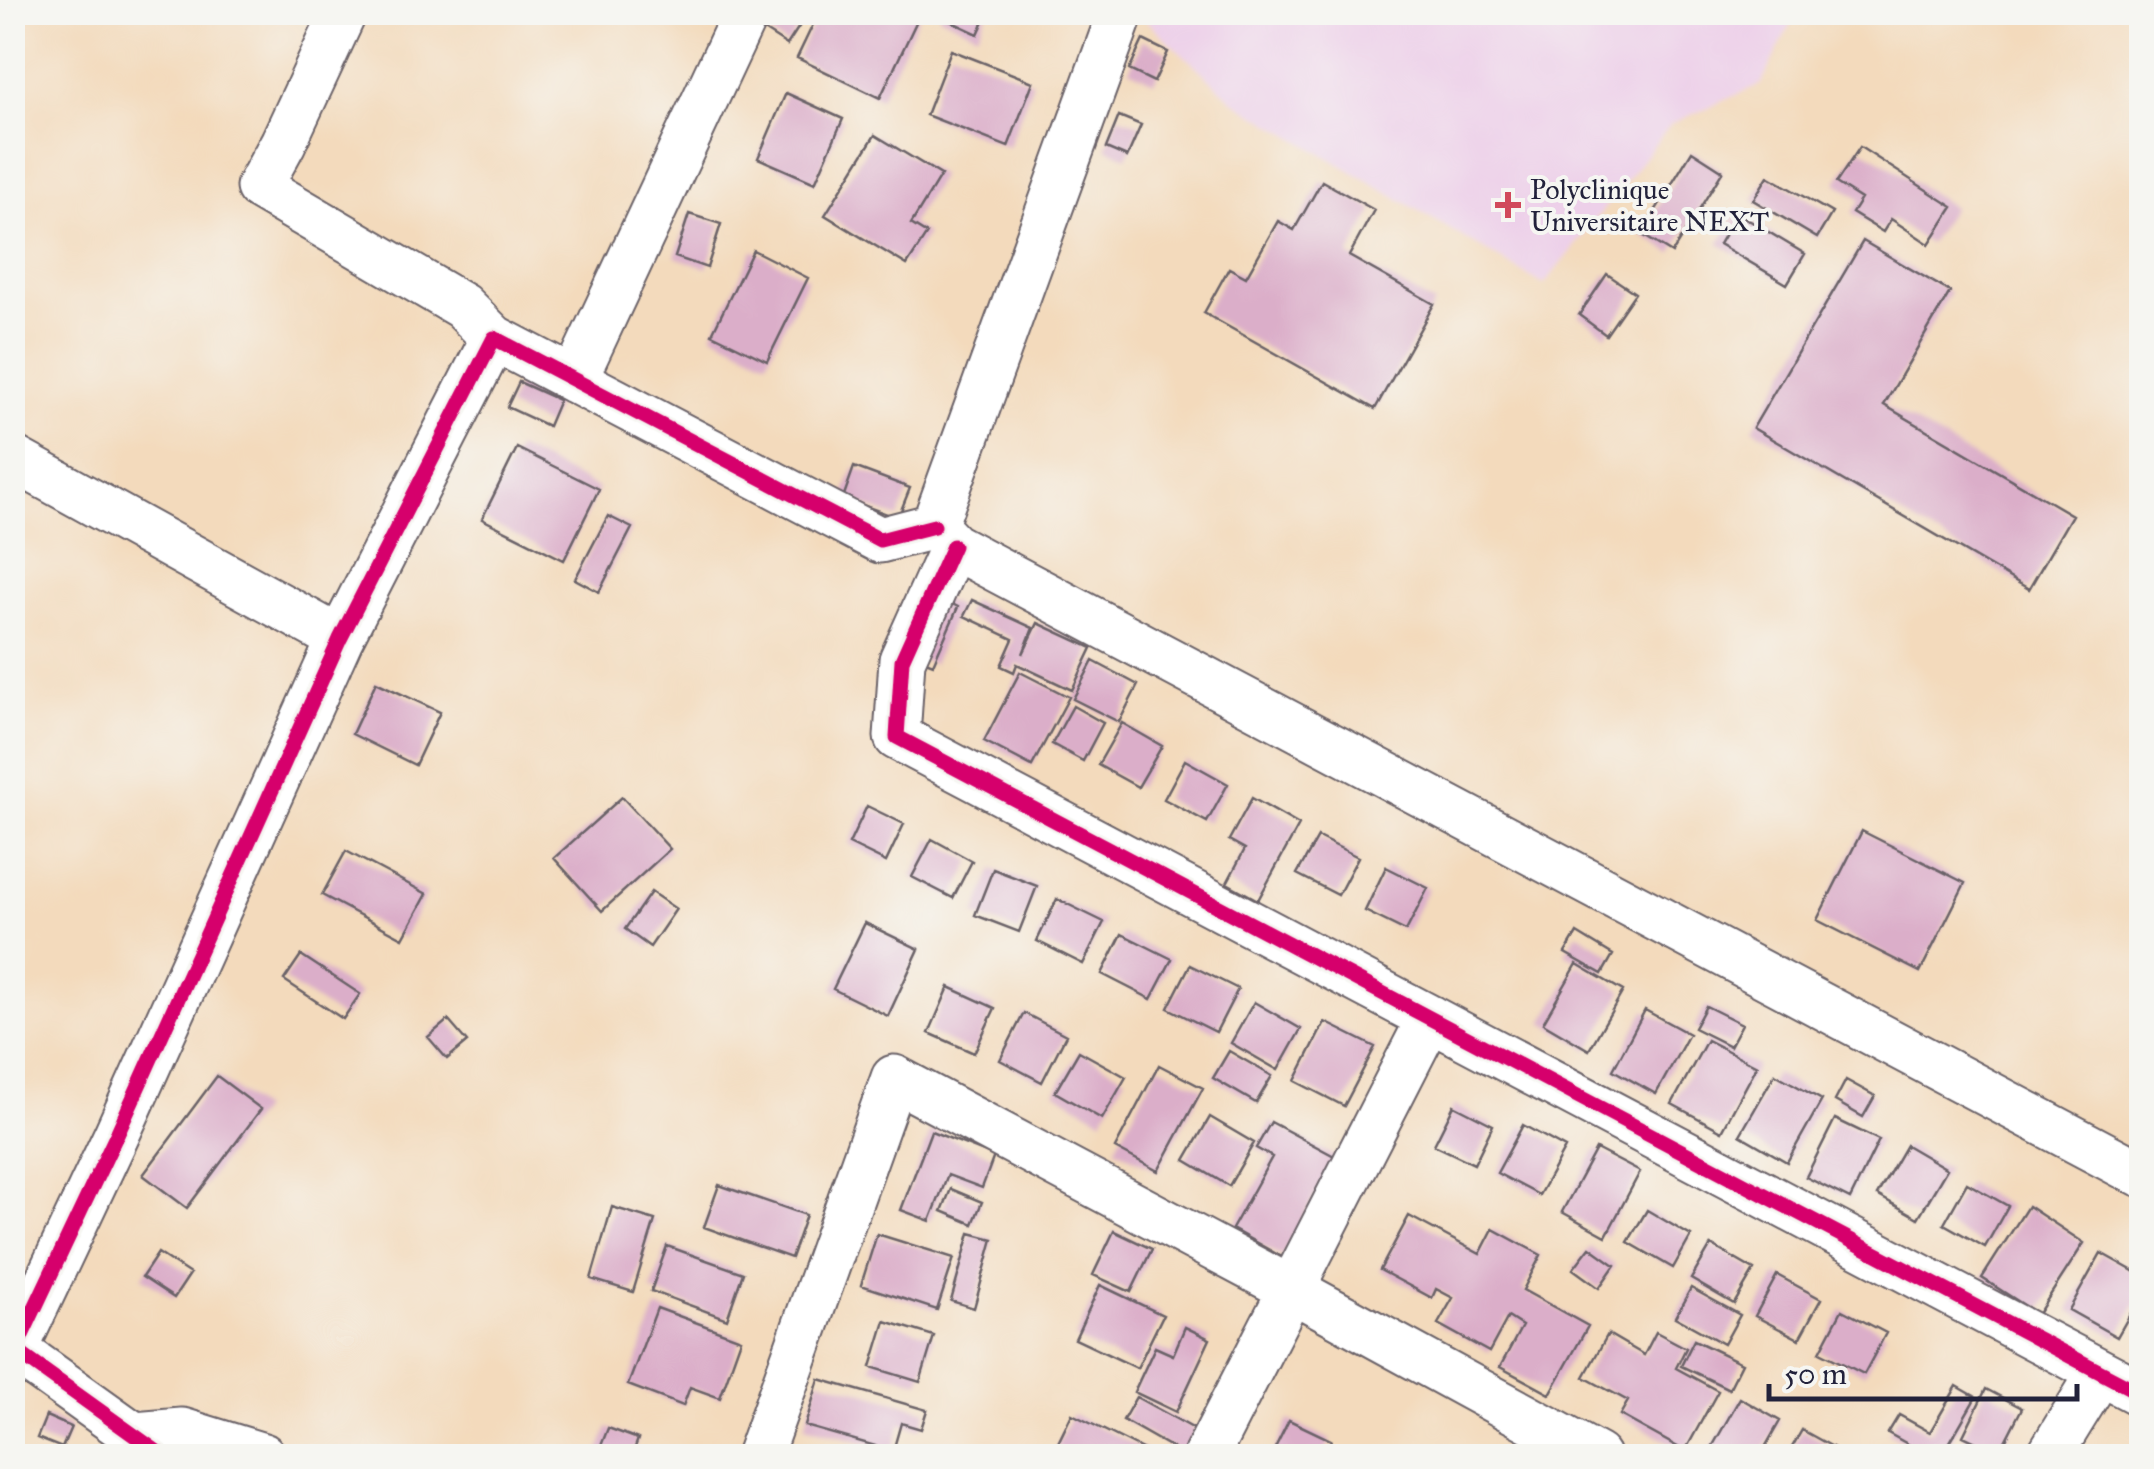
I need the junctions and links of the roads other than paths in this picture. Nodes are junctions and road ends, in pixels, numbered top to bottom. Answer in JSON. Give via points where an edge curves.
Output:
{"nodes":[{"id":1,"x":344,"y":12,"type":"edge"},
{"id":2,"x":746,"y":12,"type":"edge"},
{"id":3,"x":1121,"y":12,"type":"edge"},
{"id":4,"x":494,"y":338,"type":"junction"},
{"id":5,"x":574,"y":380,"type":"junction"},
{"id":6,"x":12,"y":458,"type":"edge"},
{"id":7,"x":943,"y":536,"type":"junction"},
{"id":8,"x":340,"y":639,"type":"junction"},
{"id":9,"x":1430,"y":1018,"type":"junction"},
{"id":10,"x":2142,"y":1175,"type":"edge"},
{"id":11,"x":1291,"y":1289,"type":"junction"},
{"id":12,"x":2100,"y":1373,"type":"junction"},
{"id":13,"x":2142,"y":1394,"type":"edge"},
{"id":14,"x":149,"y":1446,"type":"edge"},
{"id":15,"x":264,"y":1456,"type":"edge"},
{"id":16,"x":759,"y":1456,"type":"edge"},
{"id":17,"x":1206,"y":1456,"type":"edge"},
{"id":18,"x":1597,"y":1456,"type":"edge"},
{"id":19,"x":2050,"y":1456,"type":"edge"}],
"edges":[{"from":1,"to":4,"type":"street","via":[[259,187],[462,306]]},
{"from":2,"to":5,"type":"street"},
{"from":3,"to":7,"type":"street"},
{"from":4,"to":5,"type":"street"},
{"from":4,"to":8,"type":"street"},
{"from":5,"to":7,"type":"street","via":[[880,540]]},
{"from":6,"to":8,"type":"street"},
{"from":7,"to":9,"type":"street","via":[[902,660],[897,736]]},
{"from":7,"to":10,"type":"street"},
{"from":8,"to":14,"type":"street","via":[[16,1350]]},
{"from":9,"to":11,"type":"street"},
{"from":9,"to":12,"type":"street"},
{"from":11,"to":16,"type":"street","via":[[894,1078]]},
{"from":11,"to":17,"type":"street"},
{"from":11,"to":18,"type":"street"},
{"from":12,"to":13,"type":"street"},
{"from":12,"to":19,"type":"street"},
{"from":14,"to":15,"type":"street","via":[[182,1430]]}]}
